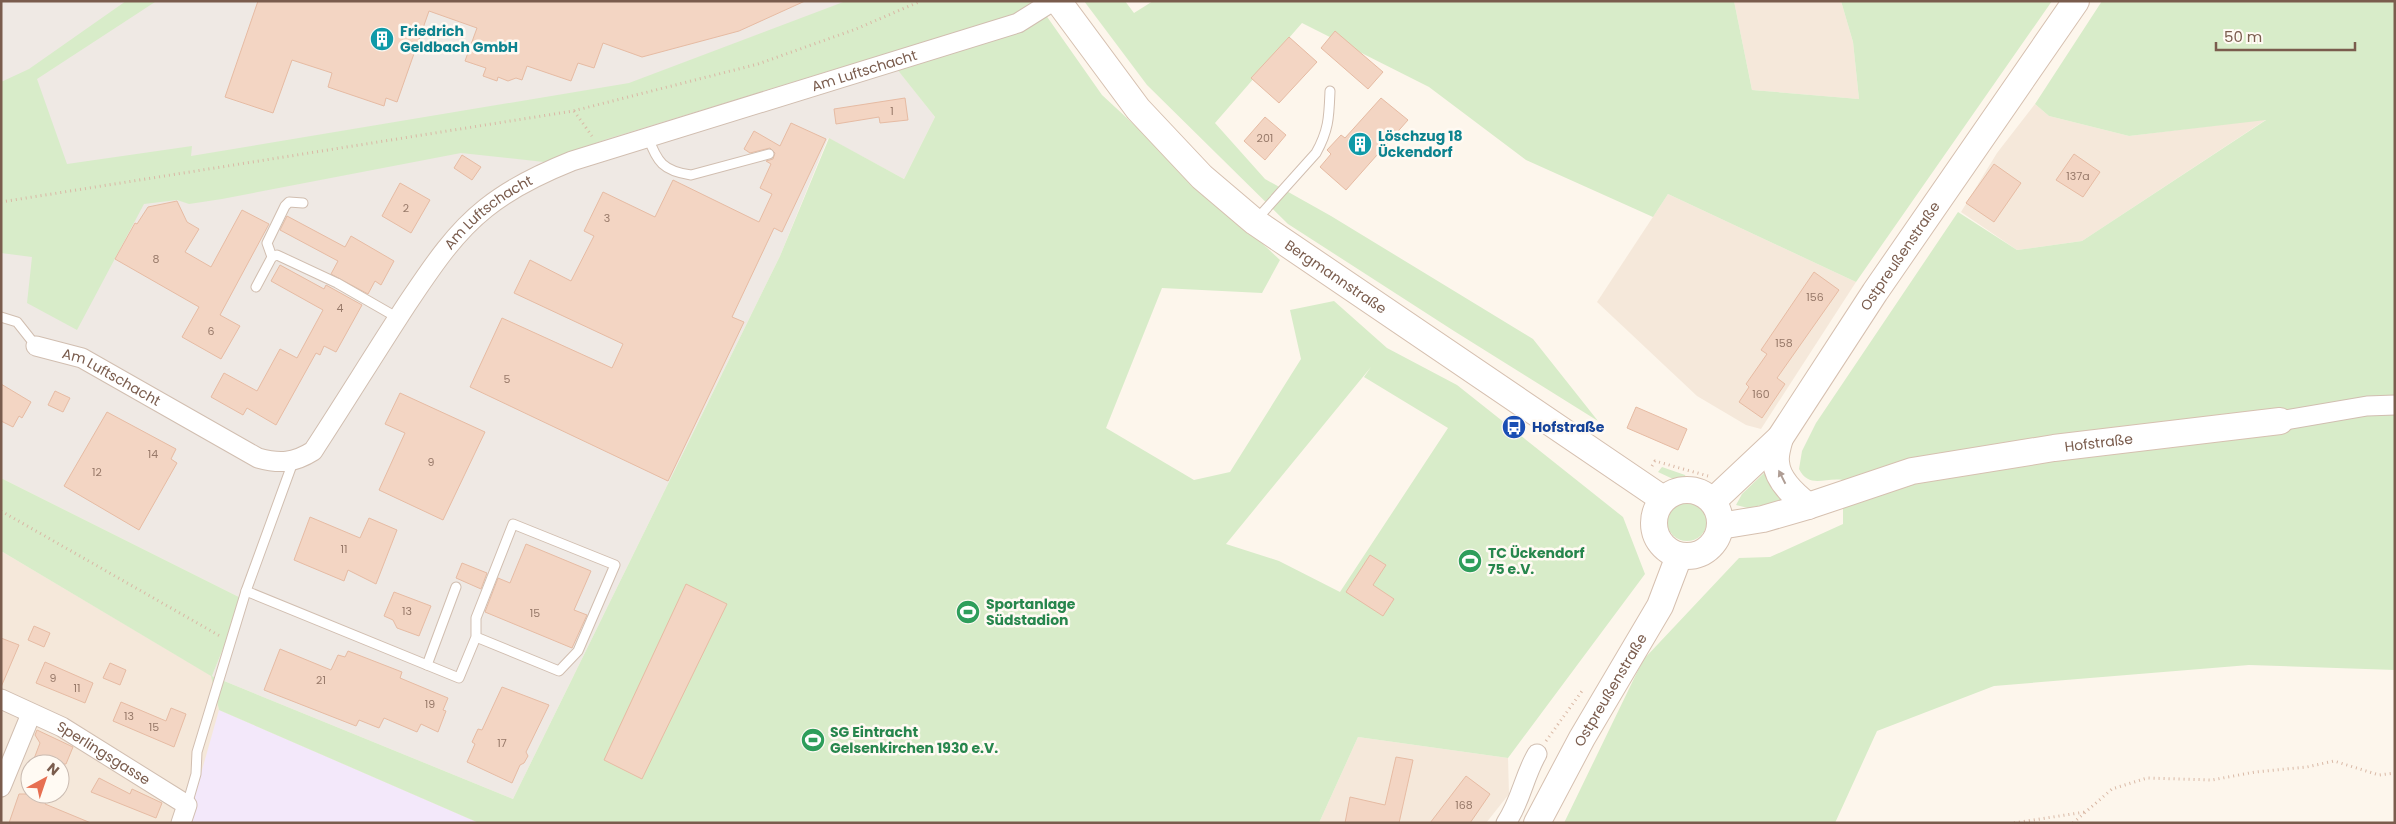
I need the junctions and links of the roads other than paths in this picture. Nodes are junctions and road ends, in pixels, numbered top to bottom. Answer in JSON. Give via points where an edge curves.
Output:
{"nodes":[{"id":1,"x":1053,"y":1,"type":"edge"},
{"id":2,"x":1058,"y":1,"type":"edge"},
{"id":3,"x":2076,"y":1,"type":"edge"},
{"id":4,"x":1330,"y":91,"type":"dead end"},
{"id":5,"x":648,"y":137,"type":"junction"},
{"id":6,"x":769,"y":154,"type":"dead end"},
{"id":7,"x":303,"y":202,"type":"dead end"},
{"id":8,"x":1255,"y":222,"type":"junction"},
{"id":9,"x":272,"y":257,"type":"junction"},
{"id":10,"x":256,"y":287,"type":"dead end"},
{"id":11,"x":1,"y":317,"type":"edge"},
{"id":12,"x":398,"y":318,"type":"junction"},
{"id":13,"x":36,"y":346,"type":"joint"},
{"id":14,"x":2395,"y":405,"type":"edge"},
{"id":15,"x":2280,"y":421,"type":"joint"},
{"id":16,"x":1780,"y":438,"type":"junction"},
{"id":17,"x":293,"y":462,"type":"junction"},
{"id":18,"x":1663,"y":499,"type":"junction"},
{"id":19,"x":1808,"y":506,"type":"junction"},
{"id":20,"x":1717,"y":514,"type":"junction"},
{"id":21,"x":1679,"y":556,"type":"junction"},
{"id":22,"x":456,"y":587,"type":"dead end"},
{"id":23,"x":246,"y":591,"type":"junction"},
{"id":24,"x":476,"y":637,"type":"junction"},
{"id":25,"x":427,"y":665,"type":"junction"},
{"id":26,"x":1,"y":700,"type":"edge"},
{"id":27,"x":31,"y":714,"type":"junction"},
{"id":28,"x":1537,"y":754,"type":"dead end"},
{"id":29,"x":1,"y":787,"type":"edge"},
{"id":30,"x":184,"y":814,"type":"edge"},
{"id":31,"x":1506,"y":823,"type":"edge"},
{"id":32,"x":1538,"y":823,"type":"edge"}],
"edges":[{"from":1,"to":5,"type":"street","name":"Am Luftschacht","via":[[1018,23]]},
{"from":2,"to":8,"type":"street","name":"Bergmannstraße","via":[[1138,109],[1202,177]]},
{"from":3,"to":16,"type":"street","name":"Ostpreußenstraße","via":[[1875,292]]},
{"from":4,"to":8,"type":"lane","via":[[1329,124],[1316,153]]},
{"from":5,"to":6,"type":"lane","via":[[659,162],[679,173],[691,175]]},
{"from":5,"to":12,"type":"street","name":"Am Luftschacht","via":[[543,173],[486,208],[435,263]]},
{"from":7,"to":9,"type":"lane","via":[[289,202],[286,206],[267,243]]},
{"from":8,"to":18,"type":"street","name":"Bergmannstraße"},
{"from":9,"to":10,"type":"lane"},
{"from":9,"to":12,"type":"lane","via":[[283,257],[337,283]]},
{"from":11,"to":13,"type":"lane","via":[[16,322]]},
{"from":12,"to":17,"type":"street","name":"Am Luftschacht","via":[[313,452]]},
{"from":13,"to":17,"type":"street","name":"Am Luftschacht","via":[[82,358],[258,458]]},
{"from":14,"to":15,"type":"street","name":"Hofstraße","via":[[2367,406]]},
{"from":15,"to":19,"type":"street","name":"Hofstraße","via":[[2054,448],[1912,471]]},
{"from":19,"to":16,"type":"street","one_way":true,"via":[[1790,492],[1775,462]]},
{"from":16,"to":20,"type":"street","name":"Ostpreußenstraße","via":[[1732,483]]},
{"from":17,"to":23,"type":"lane"},
{"from":18,"to":20,"type":"street","via":[[1682,489],[1694,490],[1705,494]]},
{"from":18,"to":21,"type":"street","via":[[1657,507],[1653,527],[1662,545]]},
{"from":19,"to":20,"type":"street","name":"Hofstraße","via":[[1763,519]]},
{"from":20,"to":21,"type":"street","via":[[1717,537],[1711,546],[1702,553]]},
{"from":21,"to":32,"type":"street","name":"Ostpreußenstraße","via":[[1660,606],[1582,738]]},
{"from":22,"to":25,"type":"lane"},
{"from":23,"to":25,"type":"lane"},
{"from":23,"to":30,"type":"lane","via":[[196,752],[196,774]]},
{"from":24,"to":24,"type":"lane","via":[[559,671],[578,651],[615,565],[513,524],[476,618]]},
{"from":24,"to":25,"type":"lane","via":[[460,678]]},
{"from":26,"to":27,"type":"street","name":"Sperlingsgasse"},
{"from":27,"to":29,"type":"street"},
{"from":27,"to":30,"type":"street","name":"Sperlingsgasse","via":[[62,727]]},
{"from":28,"to":31,"type":"street","via":[[1527,770],[1518,802]]}]}
